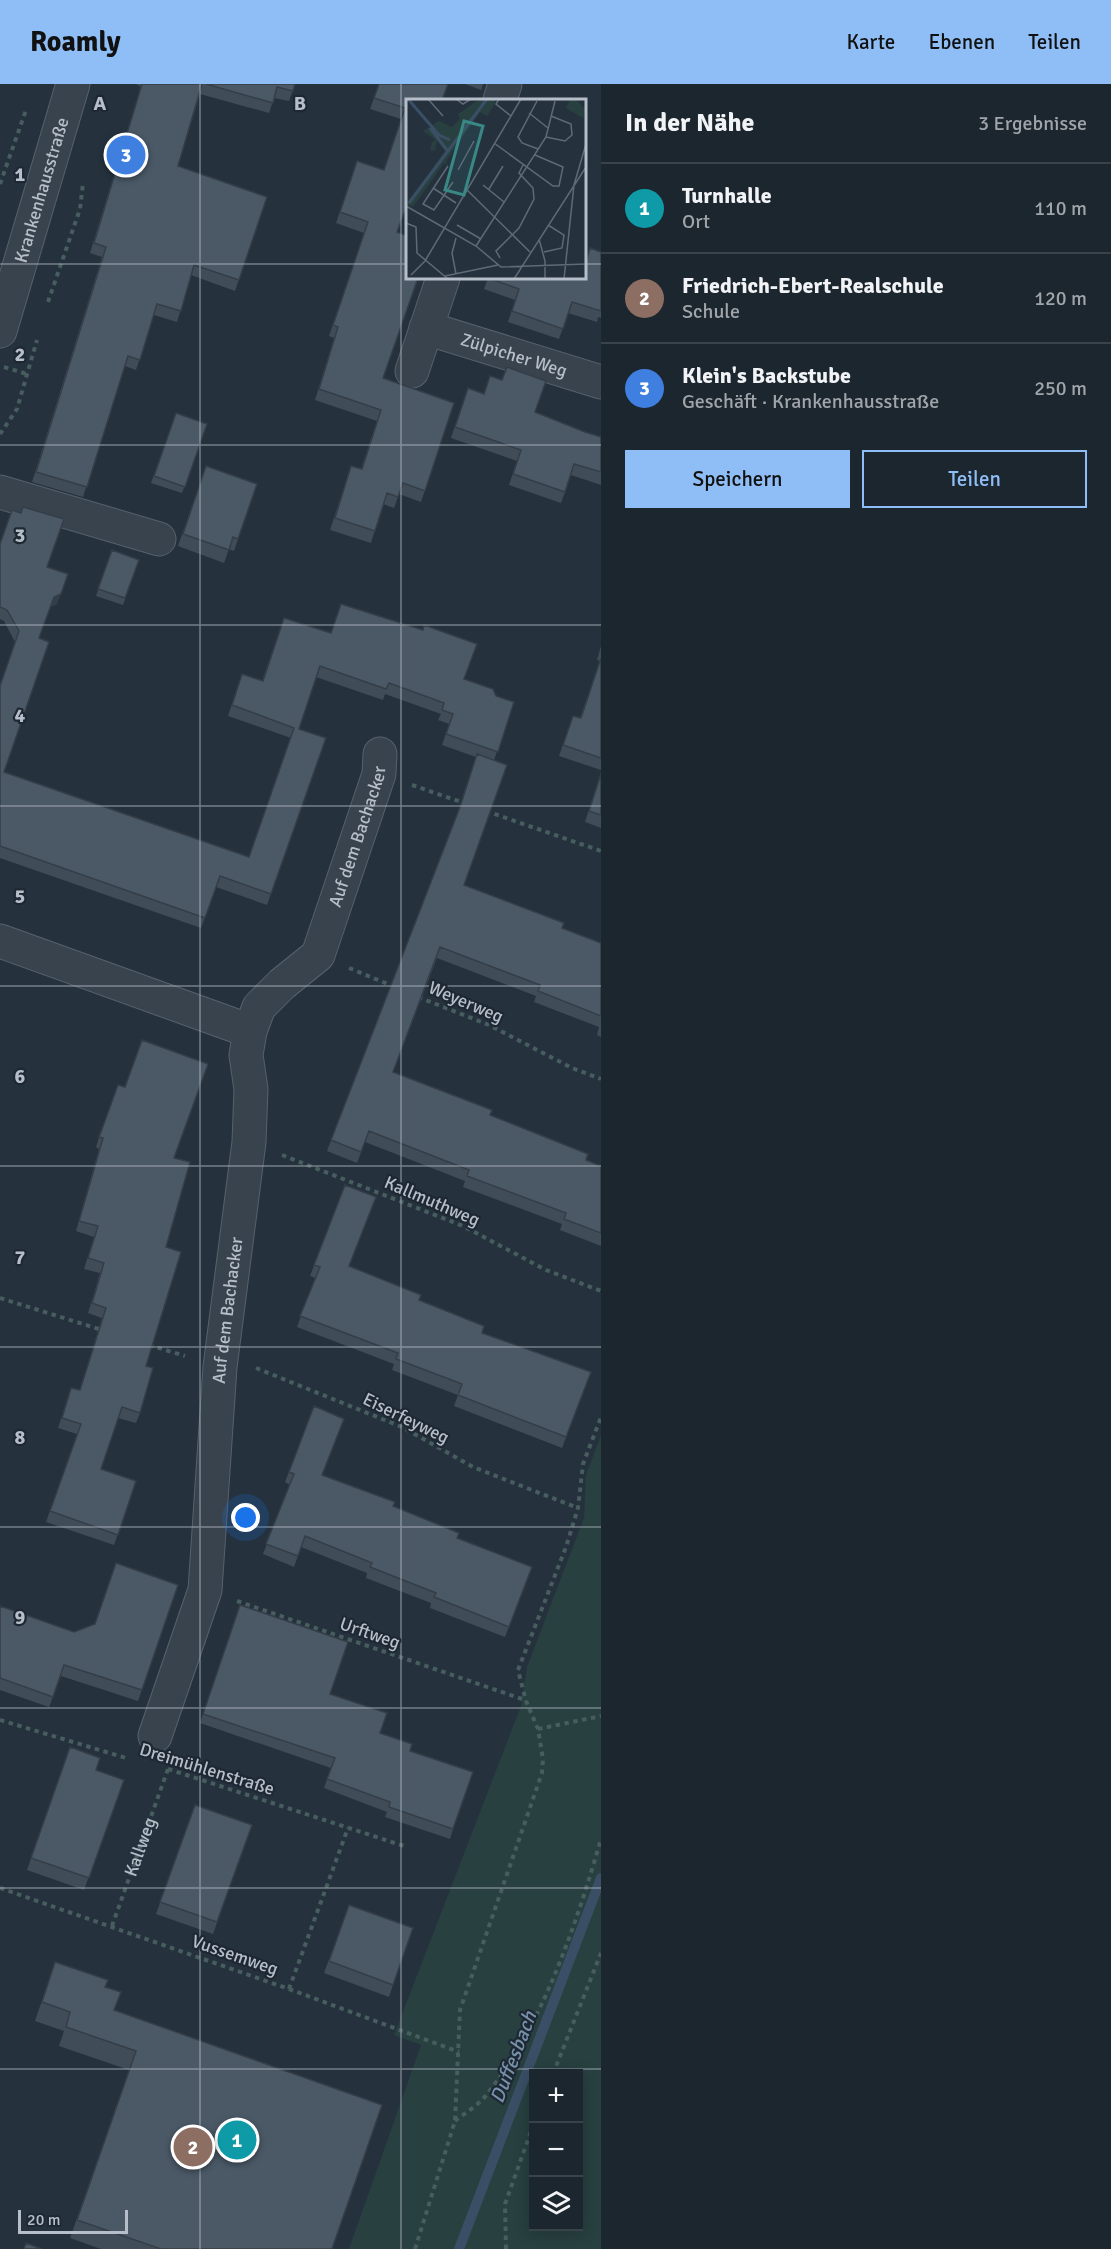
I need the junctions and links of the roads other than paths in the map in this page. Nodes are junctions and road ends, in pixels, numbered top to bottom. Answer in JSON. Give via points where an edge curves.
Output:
{"nodes":[{"id":1,"x":74,"y":84,"type":"edge"},
{"id":2,"x":505,"y":84,"type":"edge"},
{"id":3,"x":500,"y":99,"type":"edge"},
{"id":4,"x":442,"y":279,"type":"edge"},
{"id":5,"x":6,"y":287,"type":"edge"},
{"id":6,"x":426,"y":328,"type":"junction"},
{"id":7,"x":0,"y":331,"type":"edge"},
{"id":8,"x":412,"y":371,"type":"dead end"},
{"id":9,"x":601,"y":382,"type":"edge"},
{"id":10,"x":0,"y":492,"type":"edge"},
{"id":11,"x":159,"y":539,"type":"dead end"},
{"id":12,"x":380,"y":764,"type":"road end"},
{"id":13,"x":0,"y":941,"type":"edge"},
{"id":14,"x":250,"y":1031,"type":"junction"},
{"id":15,"x":148,"y":1754,"type":"road end"}],
"edges":[{"from":1,"to":5,"type":"street","name":"Krankenhausstraße"},
{"from":2,"to":3,"type":"street"},
{"from":4,"to":6,"type":"street"},
{"from":5,"to":7,"type":"street","name":"Krankenhausstraße"},
{"from":6,"to":8,"type":"street"},
{"from":6,"to":9,"type":"street","name":"Zülpicher Weg"},
{"from":10,"to":11,"type":"street"},
{"from":12,"to":14,"type":"street","name":"Auf dem Bachacker","via":[[318,955],[260,1007]]},
{"from":13,"to":14,"type":"street"},
{"from":14,"to":15,"type":"street","name":"Auf dem Bachacker","via":[[246,1055],[251,1089],[249,1142],[221,1361],[205,1590]]}]}
